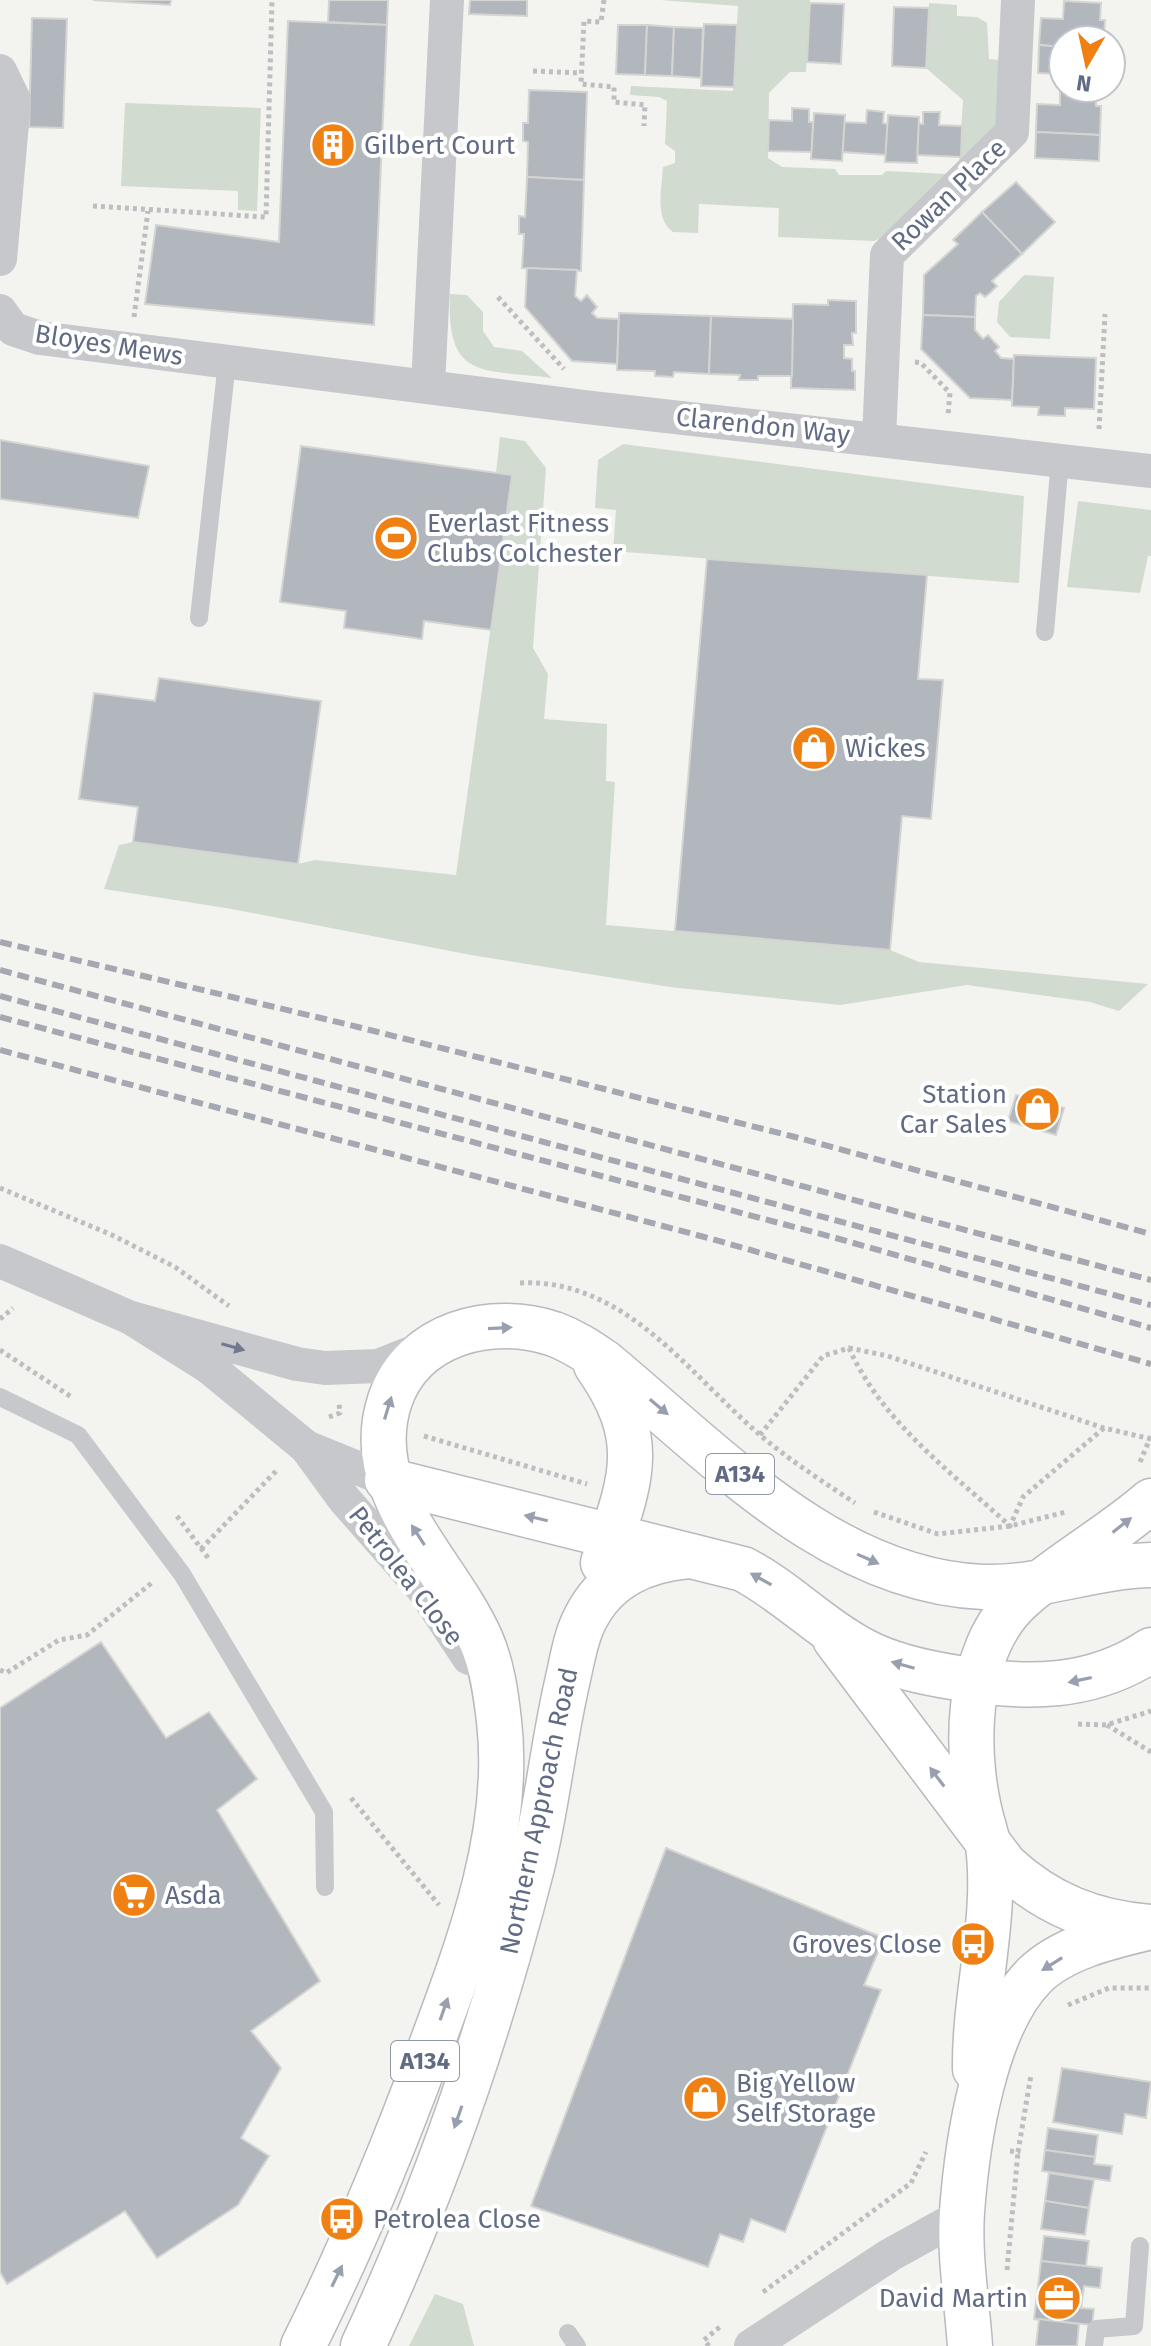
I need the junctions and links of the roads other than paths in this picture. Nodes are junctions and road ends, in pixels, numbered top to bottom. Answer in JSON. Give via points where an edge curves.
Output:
{"nodes":[{"id":1,"x":447,"y":0,"type":"edge"},
{"id":2,"x":1018,"y":0,"type":"edge"},
{"id":3,"x":0,"y":71,"type":"edge"},
{"id":4,"x":0,"y":259,"type":"edge"},
{"id":5,"x":0,"y":311,"type":"edge"},
{"id":6,"x":227,"y":362,"type":"junction"},
{"id":7,"x":428,"y":386,"type":"junction"},
{"id":8,"x":879,"y":439,"type":"junction"},
{"id":9,"x":1060,"y":460,"type":"junction"},
{"id":10,"x":1098,"y":463,"type":"junction"},
{"id":11,"x":1151,"y":464,"type":"edge"},
{"id":12,"x":1151,"y":471,"type":"edge"},
{"id":13,"x":199,"y":618,"type":"dead end"},
{"id":14,"x":1045,"y":632,"type":"dead end"},
{"id":15,"x":0,"y":1261,"type":"edge"},
{"id":16,"x":131,"y":1318,"type":"junction"},
{"id":17,"x":575,"y":1343,"type":"junction"},
{"id":18,"x":426,"y":1347,"type":"junction"},
{"id":19,"x":0,"y":1397,"type":"edge"},
{"id":20,"x":295,"y":1455,"type":"junction"},
{"id":21,"x":387,"y":1480,"type":"junction"},
{"id":22,"x":1151,"y":1501,"type":"edge"},
{"id":23,"x":612,"y":1536,"type":"junction"},
{"id":24,"x":688,"y":1556,"type":"junction"},
{"id":25,"x":1151,"y":1565,"type":"edge"},
{"id":26,"x":1047,"y":1581,"type":"junction"},
{"id":27,"x":584,"y":1620,"type":"junction"},
{"id":28,"x":823,"y":1625,"type":"junction"},
{"id":29,"x":1151,"y":1650,"type":"edge"},
{"id":30,"x":979,"y":1681,"type":"junction"},
{"id":31,"x":502,"y":1761,"type":"junction"},
{"id":32,"x":987,"y":1838,"type":"junction"},
{"id":33,"x":325,"y":1887,"type":"dead end"},
{"id":34,"x":1151,"y":1927,"type":"edge"},
{"id":35,"x":975,"y":2120,"type":"junction"},
{"id":36,"x":962,"y":2215,"type":"junction"},
{"id":37,"x":1140,"y":2246,"type":"dead end"},
{"id":38,"x":303,"y":2346,"type":"edge"},
{"id":39,"x":363,"y":2346,"type":"edge"},
{"id":40,"x":751,"y":2346,"type":"edge"},
{"id":41,"x":970,"y":2346,"type":"edge"},
{"id":42,"x":1094,"y":2346,"type":"edge"}],
"edges":[{"from":1,"to":7,"type":"street"},
{"from":2,"to":8,"type":"street","name":"Rowan Place","via":[[1012,132],[887,255]]},
{"from":3,"to":4,"type":"street","via":[[14,100]]},
{"from":5,"to":6,"type":"street","name":"Bloyes Mews","via":[[13,329],[40,338]]},
{"from":6,"to":7,"type":"street","name":"Clarendon Way"},
{"from":6,"to":13,"type":"lane"},
{"from":7,"to":8,"type":"street","name":"Clarendon Way"},
{"from":8,"to":9,"type":"street","name":"Clarendon Way"},
{"from":9,"to":10,"type":"street","name":"Clarendon Way"},
{"from":9,"to":14,"type":"lane"},
{"from":10,"to":11,"type":"street","name":"Clarendon Way"},
{"from":10,"to":12,"type":"street","name":"Clarendon Way"},
{"from":15,"to":16,"type":"street","name":"Petrolea Close"},
{"from":16,"to":18,"type":"street","name":"Petrolea Close","one_way":true,"via":[[297,1364],[378,1366]]},
{"from":16,"to":20,"type":"street","name":"Petrolea Close","via":[[210,1368]]},
{"from":18,"to":17,"type":"main road","number":"A134","one_way":true,"via":[[473,1330],[501,1327],[551,1333]]},
{"from":17,"to":23,"type":"main road","number":"A134","via":[[612,1388],[630,1441],[632,1471]]},
{"from":17,"to":26,"type":"main road","number":"A134","one_way":true,"via":[[829,1541],[897,1572],[931,1580],[982,1587]]},
{"from":21,"to":18,"type":"main road","number":"A134","one_way":true,"via":[[382,1436],[390,1400],[408,1364]]},
{"from":19,"to":33,"type":"lane","via":[[78,1435],[182,1574],[324,1812]]},
{"from":20,"to":21,"type":"street","name":"Petrolea Close"},
{"from":20,"to":31,"type":"street","name":"Petrolea Close","via":[[344,1499],[424,1590],[461,1642],[486,1698]]},
{"from":23,"to":21,"type":"main road","number":"A134","one_way":true},
{"from":31,"to":21,"type":"main road","name":"Northern Approach Road","number":"A134","one_way":true,"via":[[493,1679],[482,1642]]},
{"from":26,"to":22,"type":"main road","number":"A134","one_way":true},
{"from":23,"to":24,"type":"main road","number":"A134"},
{"from":23,"to":27,"type":"main road","number":"A134"},
{"from":24,"to":27,"type":"main road","name":"Northern Approach Road","number":"A134","via":[[641,1564],[601,1594]]},
{"from":28,"to":24,"type":"main road","number":"A134","one_way":true,"via":[[756,1576]]},
{"from":25,"to":26,"type":"main road","number":"A134","via":[[1085,1570]]},
{"from":26,"to":30,"type":"main road","number":"A134","via":[[1009,1610]]},
{"from":27,"to":39,"type":"main road","name":"Northern Approach Road","number":"A134","one_way":true,"via":[[562,1705],[533,1863],[490,2020],[438,2173]]},
{"from":30,"to":28,"type":"main road","number":"A134","one_way":true,"via":[[897,1664],[865,1652]]},
{"from":32,"to":28,"type":"main road","number":"A134","one_way":true},
{"from":29,"to":30,"type":"main road","number":"A134","one_way":true,"via":[[1122,1667],[1076,1681],[1041,1687]]},
{"from":30,"to":32,"type":"main road","number":"A134","via":[[970,1750]]},
{"from":38,"to":31,"type":"main road","name":"Northern Approach Road","number":"A134","one_way":true,"via":[[363,2221],[467,1941],[489,1859]]},
{"from":32,"to":34,"type":"main road","number":"A134","via":[[1005,1865],[1059,1905]]},
{"from":32,"to":35,"type":"main road","via":[[991,1896],[974,2020]]},
{"from":34,"to":35,"type":"main road","one_way":true,"via":[[1070,1953],[1035,1975],[1005,2018]]},
{"from":35,"to":36,"type":"main road"},
{"from":36,"to":40,"type":"street","via":[[864,2271]]},
{"from":36,"to":41,"type":"main road"},
{"from":37,"to":42,"type":"lane","via":[[1134,2326],[1096,2329]]}]}
